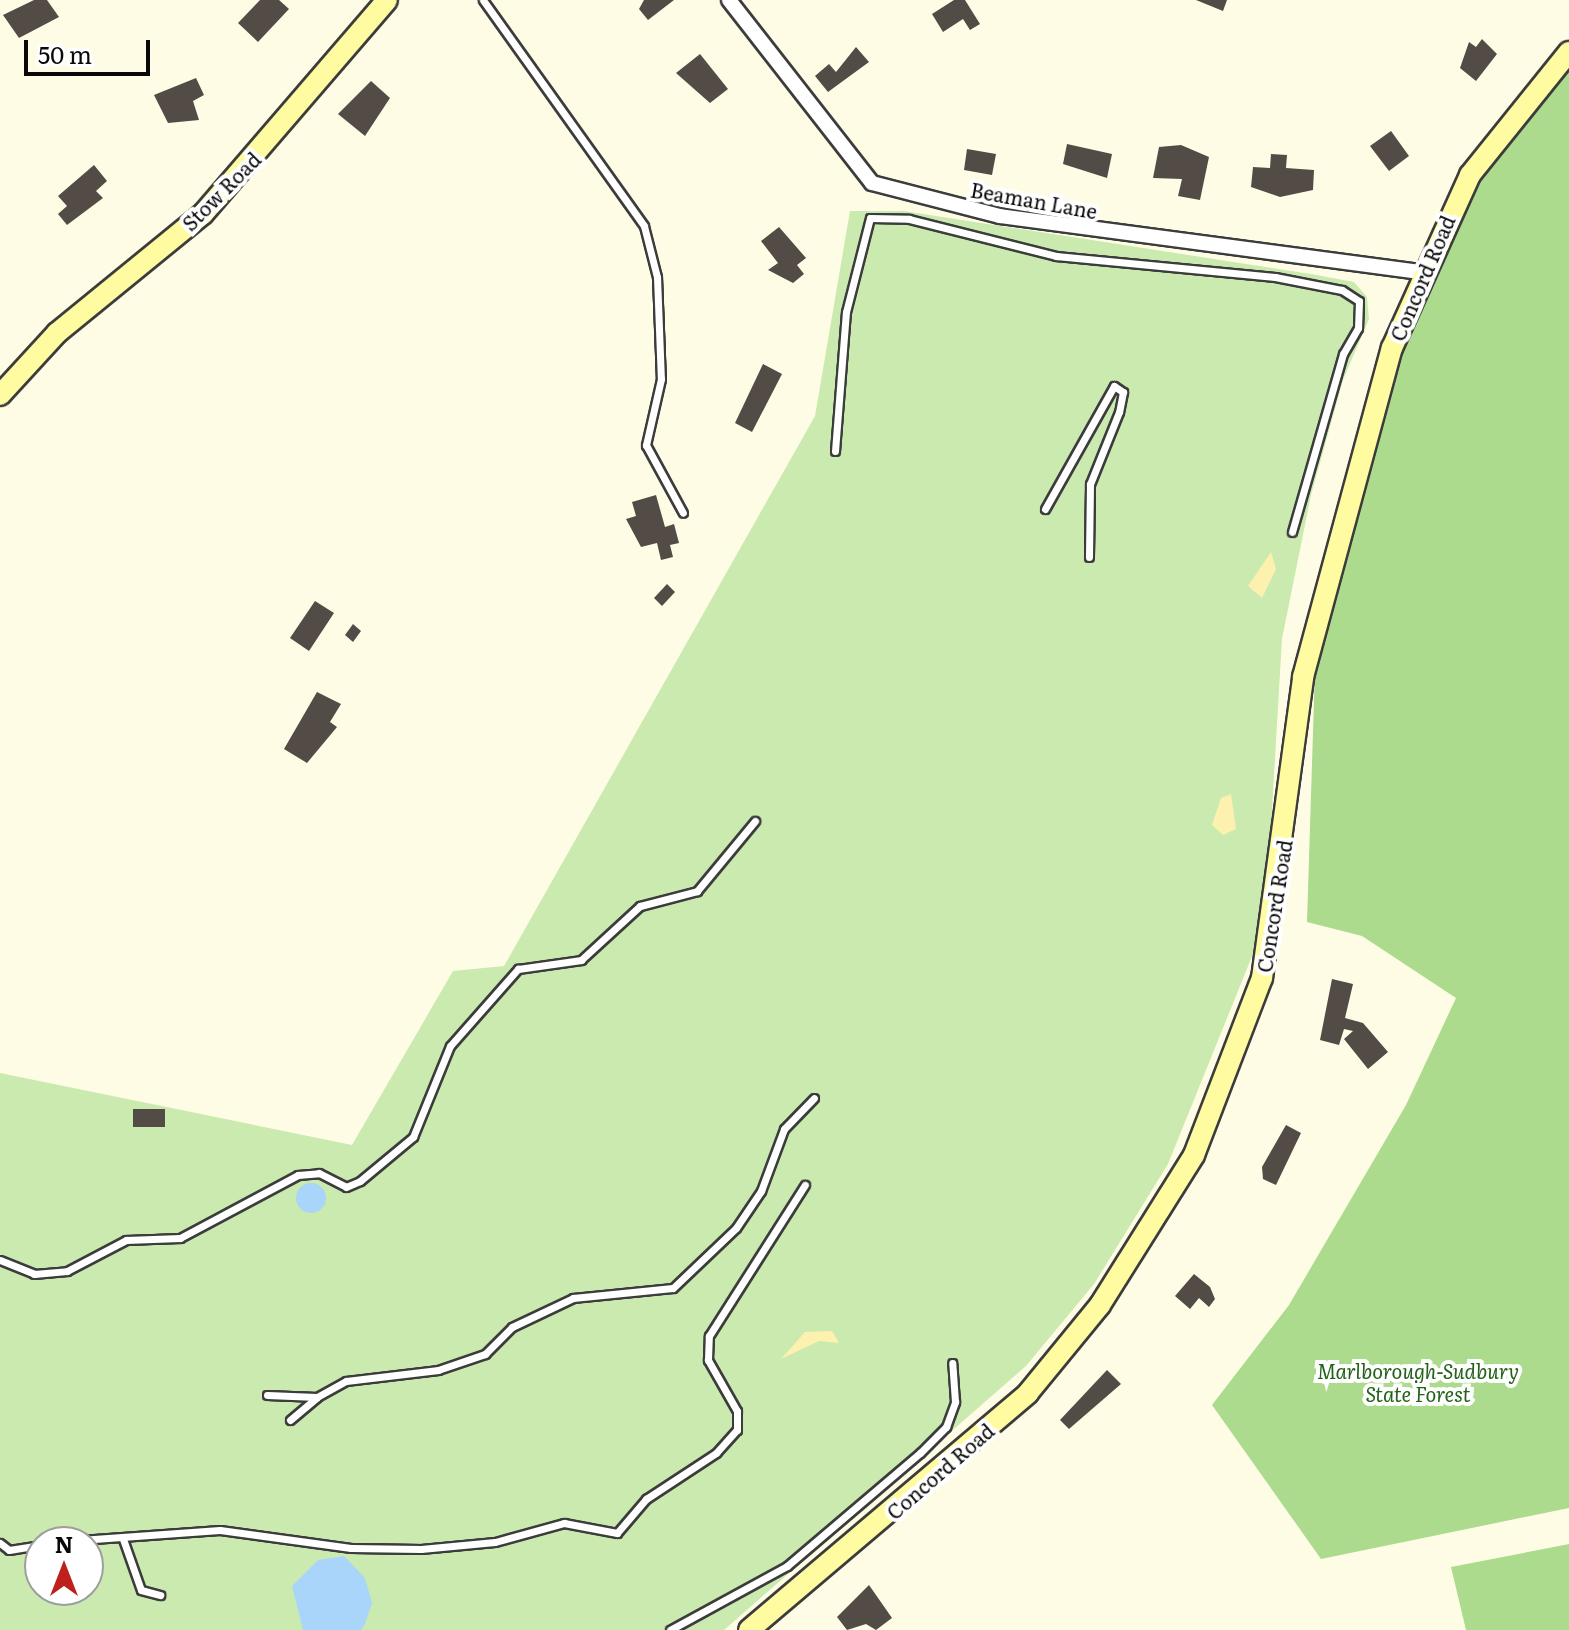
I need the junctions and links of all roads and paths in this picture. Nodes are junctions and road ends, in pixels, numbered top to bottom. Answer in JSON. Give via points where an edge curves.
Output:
{"nodes":[{"id":1,"x":387,"y":0,"type":"edge"},
{"id":2,"x":483,"y":0,"type":"edge"},
{"id":3,"x":729,"y":0,"type":"edge"},
{"id":4,"x":1569,"y":52,"type":"edge"},
{"id":5,"x":1422,"y":272,"type":"junction"},
{"id":6,"x":0,"y":395,"type":"edge"},
{"id":7,"x":835,"y":451,"type":"dead end"},
{"id":8,"x":1045,"y":509,"type":"dead end"},
{"id":9,"x":683,"y":513,"type":"dead end"},
{"id":10,"x":1292,"y":532,"type":"dead end"},
{"id":11,"x":1089,"y":557,"type":"dead end"},
{"id":12,"x":755,"y":821,"type":"dead end"},
{"id":13,"x":814,"y":1098,"type":"dead end"},
{"id":14,"x":805,"y":1185,"type":"dead end"},
{"id":15,"x":0,"y":1260,"type":"edge"},
{"id":16,"x":952,"y":1363,"type":"dead end"},
{"id":17,"x":267,"y":1395,"type":"dead end"},
{"id":18,"x":317,"y":1397,"type":"junction"},
{"id":19,"x":290,"y":1420,"type":"dead end"},
{"id":20,"x":123,"y":1539,"type":"junction"},
{"id":21,"x":104,"y":1540,"type":"edge"},
{"id":22,"x":0,"y":1543,"type":"edge"},
{"id":23,"x":24,"y":1548,"type":"edge"},
{"id":24,"x":160,"y":1595,"type":"dead end"},
{"id":25,"x":670,"y":1630,"type":"edge"},
{"id":26,"x":749,"y":1630,"type":"edge"}],
"edges":[{"from":1,"to":6,"type":"street","name":"Stow Road","via":[[203,214],[57,333]]},
{"from":2,"to":9,"type":"lane","via":[[644,226],[657,277],[661,379],[646,445]]},
{"from":3,"to":5,"type":"street","name":"Beaman Lane","via":[[872,183],[1000,216]]},
{"from":4,"to":5,"type":"street","name":"Concord Road","via":[[1491,143]]},
{"from":5,"to":26,"type":"street","name":"Concord Road","via":[[1362,444],[1319,603],[1262,978],[1194,1155],[1100,1305],[1028,1393]]},
{"from":7,"to":10,"type":"lane","via":[[846,312],[870,218],[909,219],[1056,256],[1275,277],[1342,290],[1359,301],[1358,328],[1343,354]]},
{"from":8,"to":11,"type":"lane","via":[[1114,386],[1123,392],[1090,484]]},
{"from":12,"to":15,"type":"lane","via":[[697,891],[640,906],[581,960],[518,969],[450,1046],[413,1137],[360,1181],[346,1187],[319,1173],[298,1175],[180,1238],[126,1240],[67,1271],[34,1274]]},
{"from":13,"to":18,"type":"lane","via":[[784,1129],[761,1191],[736,1228],[673,1288],[573,1298],[512,1327],[485,1354],[438,1370],[346,1381]]},
{"from":14,"to":20,"type":"lane","via":[[709,1336],[708,1360],[737,1411],[737,1430],[716,1453],[646,1499],[617,1533],[564,1523],[495,1542],[421,1549],[351,1548],[220,1530],[146,1531]]},
{"from":16,"to":25,"type":"lane","via":[[955,1402],[946,1427],[920,1453],[787,1566]]},
{"from":17,"to":18,"type":"lane"},
{"from":18,"to":19,"type":"lane"},
{"from":20,"to":21,"type":"lane"},
{"from":20,"to":24,"type":"lane","via":[[141,1590]]},
{"from":22,"to":23,"type":"lane","via":[[9,1550]]}]}
